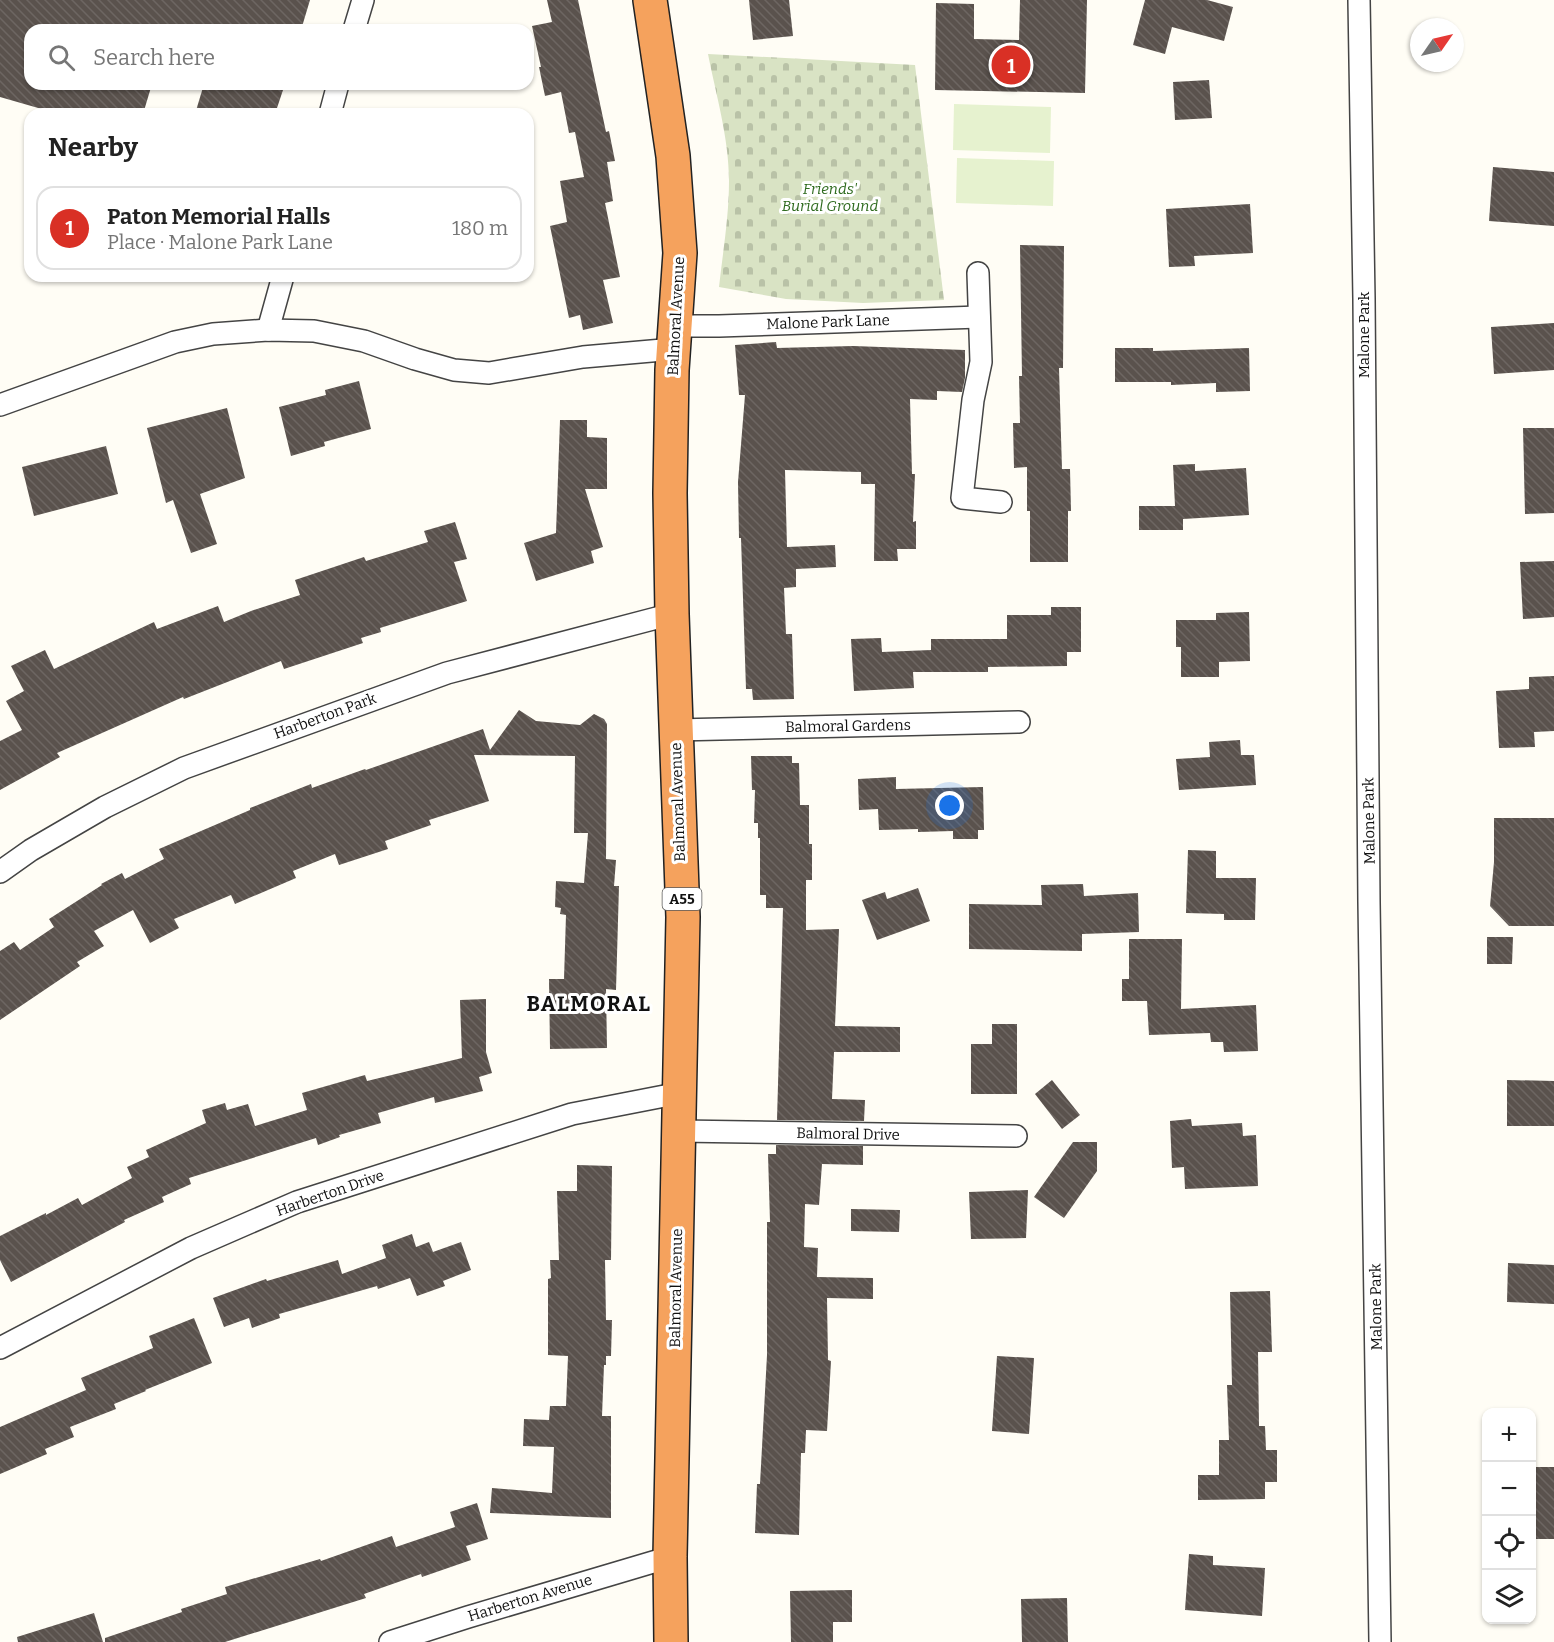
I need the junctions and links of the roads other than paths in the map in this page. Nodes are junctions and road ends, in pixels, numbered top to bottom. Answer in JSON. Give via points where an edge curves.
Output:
{"nodes":[{"id":1,"x":363,"y":0,"type":"edge"},
{"id":2,"x":650,"y":0,"type":"edge"},
{"id":3,"x":1359,"y":0,"type":"edge"},
{"id":4,"x":356,"y":24,"type":"edge"},
{"id":5,"x":337,"y":90,"type":"edge"},
{"id":6,"x":332,"y":108,"type":"edge"},
{"id":7,"x":978,"y":273,"type":"dead end"},
{"id":8,"x":282,"y":282,"type":"edge"},
{"id":9,"x":979,"y":317,"type":"junction"},
{"id":10,"x":268,"y":330,"type":"junction"},
{"id":11,"x":675,"y":337,"type":"junction"},
{"id":12,"x":0,"y":405,"type":"edge"},
{"id":13,"x":1001,"y":502,"type":"dead end"},
{"id":14,"x":672,"y":614,"type":"junction"},
{"id":15,"x":1019,"y":722,"type":"dead end"},
{"id":16,"x":676,"y":730,"type":"junction"},
{"id":17,"x":0,"y":872,"type":"edge"},
{"id":18,"x":680,"y":1093,"type":"junction"},
{"id":19,"x":680,"y":1131,"type":"junction"},
{"id":20,"x":1016,"y":1136,"type":"dead end"},
{"id":21,"x":0,"y":1348,"type":"edge"},
{"id":22,"x":670,"y":1557,"type":"junction"},
{"id":23,"x":390,"y":1642,"type":"edge"},
{"id":24,"x":671,"y":1642,"type":"edge"},
{"id":25,"x":1380,"y":1642,"type":"edge"}],
"edges":[{"from":1,"to":4,"type":"street"},
{"from":2,"to":11,"type":"highway","name":"Balmoral Avenue","number":"A55","via":[[674,156],[680,253]]},
{"from":3,"to":25,"type":"street","name":"Malone Park"},
{"from":5,"to":6,"type":"street"},
{"from":7,"to":9,"type":"street"},
{"from":8,"to":10,"type":"street"},
{"from":9,"to":11,"type":"street","name":"Malone Park Lane","via":[[719,326]]},
{"from":9,"to":13,"type":"street","via":[[981,362],[962,498]]},
{"from":10,"to":11,"type":"street","name":"Malone Park Lane","via":[[315,331],[364,341],[454,370],[489,373]]},
{"from":10,"to":12,"type":"street","name":"Malone Park Lane","via":[[213,334],[175,342]]},
{"from":11,"to":14,"type":"highway","name":"Balmoral Avenue","number":"A55","via":[[670,493]]},
{"from":14,"to":16,"type":"highway","name":"Balmoral Avenue","number":"A55"},
{"from":14,"to":17,"type":"street","name":"Harberton Park","via":[[447,673],[184,768],[105,807]]},
{"from":15,"to":16,"type":"street","name":"Balmoral Gardens"},
{"from":16,"to":18,"type":"highway","name":"Balmoral Avenue","number":"A55","via":[[682,917]]},
{"from":18,"to":19,"type":"highway","name":"Balmoral Avenue","number":"A55"},
{"from":18,"to":21,"type":"street","name":"Harberton Drive","via":[[572,1114],[297,1202],[191,1248]]},
{"from":19,"to":20,"type":"street","name":"Balmoral Drive"},
{"from":19,"to":22,"type":"highway","name":"Balmoral Avenue","number":"A55"},
{"from":22,"to":23,"type":"street","name":"Harberton Avenue"},
{"from":22,"to":24,"type":"highway","name":"Balmoral Avenue","number":"A55"}]}
